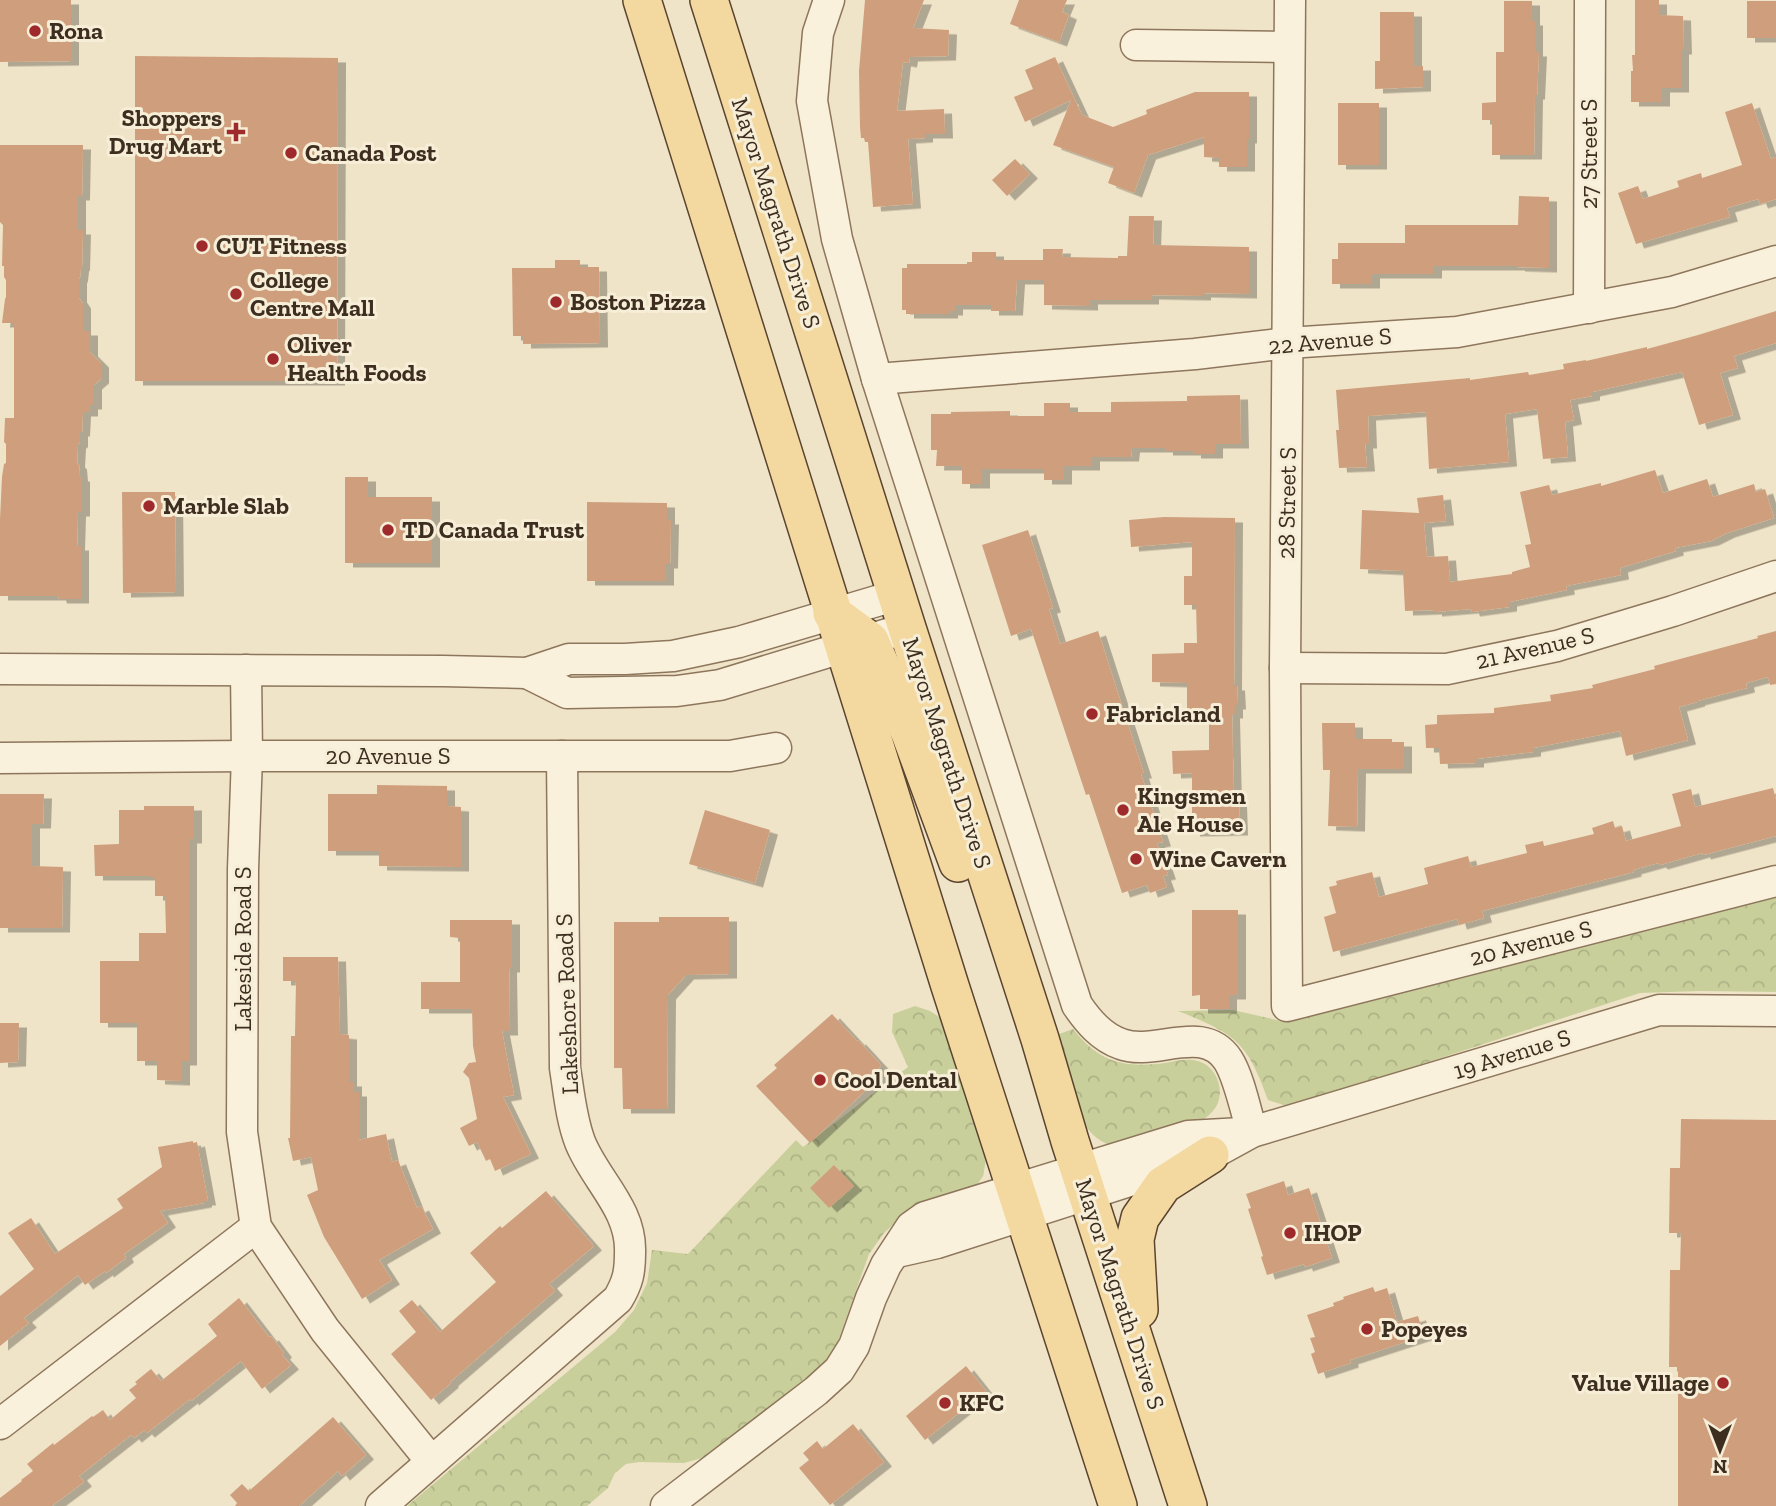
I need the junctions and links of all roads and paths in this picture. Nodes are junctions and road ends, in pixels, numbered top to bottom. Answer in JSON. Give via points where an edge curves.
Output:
{"nodes":[{"id":1,"x":642,"y":0,"type":"edge"},
{"id":2,"x":709,"y":0,"type":"edge"},
{"id":3,"x":829,"y":0,"type":"edge"},
{"id":4,"x":1290,"y":0,"type":"edge"},
{"id":5,"x":1590,"y":0,"type":"edge"},
{"id":6,"x":1136,"y":45,"type":"dead end"},
{"id":7,"x":1289,"y":47,"type":"junction"},
{"id":8,"x":1776,"y":261,"type":"edge"},
{"id":9,"x":1590,"y":308,"type":"junction"},
{"id":10,"x":1288,"y":343,"type":"junction"},
{"id":11,"x":877,"y":379,"type":"junction"},
{"id":12,"x":1776,"y":576,"type":"edge"},
{"id":13,"x":902,"y":611,"type":"junction"},
{"id":14,"x":832,"y":613,"type":"junction"},
{"id":15,"x":858,"y":644,"type":"junction"},
{"id":16,"x":1285,"y":668,"type":"junction"},
{"id":17,"x":0,"y":669,"type":"edge"},
{"id":18,"x":246,"y":670,"type":"junction"},
{"id":19,"x":527,"y":673,"type":"junction"},
{"id":20,"x":776,"y":748,"type":"dead end"},
{"id":21,"x":247,"y":756,"type":"junction"},
{"id":22,"x":562,"y":756,"type":"junction"},
{"id":23,"x":0,"y":758,"type":"edge"},
{"id":24,"x":1776,"y":881,"type":"edge"},
{"id":25,"x":1029,"y":1004,"type":"junction"},
{"id":26,"x":1287,"y":1006,"type":"joint"},
{"id":27,"x":1776,"y":1011,"type":"edge"},
{"id":28,"x":1252,"y":1132,"type":"junction"},
{"id":29,"x":1210,"y":1155,"type":"junction"},
{"id":30,"x":1083,"y":1183,"type":"junction"},
{"id":31,"x":1020,"y":1203,"type":"junction"},
{"id":32,"x":256,"y":1227,"type":"junction"},
{"id":33,"x":1142,"y":1360,"type":"junction"},
{"id":34,"x":2,"y":1419,"type":"edge"},
{"id":35,"x":432,"y":1461,"type":"junction"},
{"id":36,"x":381,"y":1506,"type":"edge"},
{"id":37,"x":666,"y":1506,"type":"edge"},
{"id":38,"x":1118,"y":1506,"type":"edge"},
{"id":39,"x":1188,"y":1506,"type":"edge"}],
"edges":[{"from":1,"to":14,"type":"main road"},
{"from":2,"to":13,"type":"main road","name":"Mayor Magrath Drive S"},
{"from":3,"to":11,"type":"street","name":"Mayor Magrath Drive S","via":[[818,33],[812,101],[837,239]]},
{"from":4,"to":7,"type":"street","name":"28 Street S"},
{"from":5,"to":9,"type":"street","name":"27 Street S"},
{"from":6,"to":7,"type":"street"},
{"from":7,"to":10,"type":"street","name":"28 Street S"},
{"from":8,"to":9,"type":"street","name":"22 Avenue S","via":[[1672,292]]},
{"from":9,"to":10,"type":"street","name":"22 Avenue S","via":[[1457,332]]},
{"from":10,"to":11,"type":"street","name":"22 Avenue S"},
{"from":10,"to":16,"type":"street","name":"28 Street S"},
{"from":11,"to":28,"type":"street","name":"Mayor Magrath Drive S","via":[[1077,1005],[1089,1022],[1121,1044],[1139,1048],[1184,1041],[1216,1048],[1228,1060],[1237,1081]]},
{"from":12,"to":16,"type":"street","name":"21 Avenue S","via":[[1557,646],[1447,669]]},
{"from":13,"to":14,"type":"street"},
{"from":13,"to":15,"type":"street"},
{"from":13,"to":25,"type":"main road","name":"Mayor Magrath Drive S"},
{"from":14,"to":15,"type":"main road"},
{"from":14,"to":19,"type":"street","via":[[739,642],[673,656],[569,659]]},
{"from":15,"to":19,"type":"street","via":[[720,685],[677,691],[567,693]]},
{"from":15,"to":25,"type":"main road","via":[[910,733],[986,938]]},
{"from":15,"to":31,"type":"main road","via":[[950,986]]},
{"from":16,"to":26,"type":"street","name":"28 Street S"},
{"from":17,"to":18,"type":"street"},
{"from":18,"to":19,"type":"street"},
{"from":18,"to":21,"type":"street","name":"Lakeside Road S"},
{"from":20,"to":22,"type":"street","name":"20 Avenue S","via":[[730,756]]},
{"from":21,"to":22,"type":"street","name":"20 Avenue S"},
{"from":21,"to":23,"type":"street","name":"20 Avenue S"},
{"from":21,"to":32,"type":"street","name":"Lakeside Road S","via":[[242,1132]]},
{"from":22,"to":35,"type":"street","name":"Lakeshore Road S","via":[[565,1068],[580,1143],[628,1228],[627,1283],[618,1299]]},
{"from":24,"to":26,"type":"street","name":"20 Avenue S"},
{"from":25,"to":30,"type":"main road","name":"Mayor Magrath Drive S"},
{"from":27,"to":28,"type":"street","name":"19 Avenue S","via":[[1659,1010]]},
{"from":28,"to":29,"type":"street","name":"19 Avenue S"},
{"from":28,"to":30,"type":"street","name":"19 Avenue S","via":[[1188,1136]]},
{"from":29,"to":30,"type":"street","name":"19 Avenue S"},
{"from":29,"to":33,"type":"main road","via":[[1163,1185],[1140,1218],[1135,1240]]},
{"from":30,"to":31,"type":"street","name":"19 Avenue S"},
{"from":30,"to":33,"type":"main road","name":"Mayor Magrath Drive S"},
{"from":31,"to":37,"type":"street","name":"19 Avenue S","via":[[925,1217],[911,1227],[877,1282],[854,1346],[839,1370]]},
{"from":31,"to":38,"type":"main road"},
{"from":32,"to":34,"type":"street"},
{"from":32,"to":35,"type":"street","name":"Lakeside Road S","via":[[325,1330]]},
{"from":33,"to":39,"type":"main road","name":"Mayor Magrath Drive S"},
{"from":35,"to":36,"type":"street","name":"Lakeshore Road S"}]}
